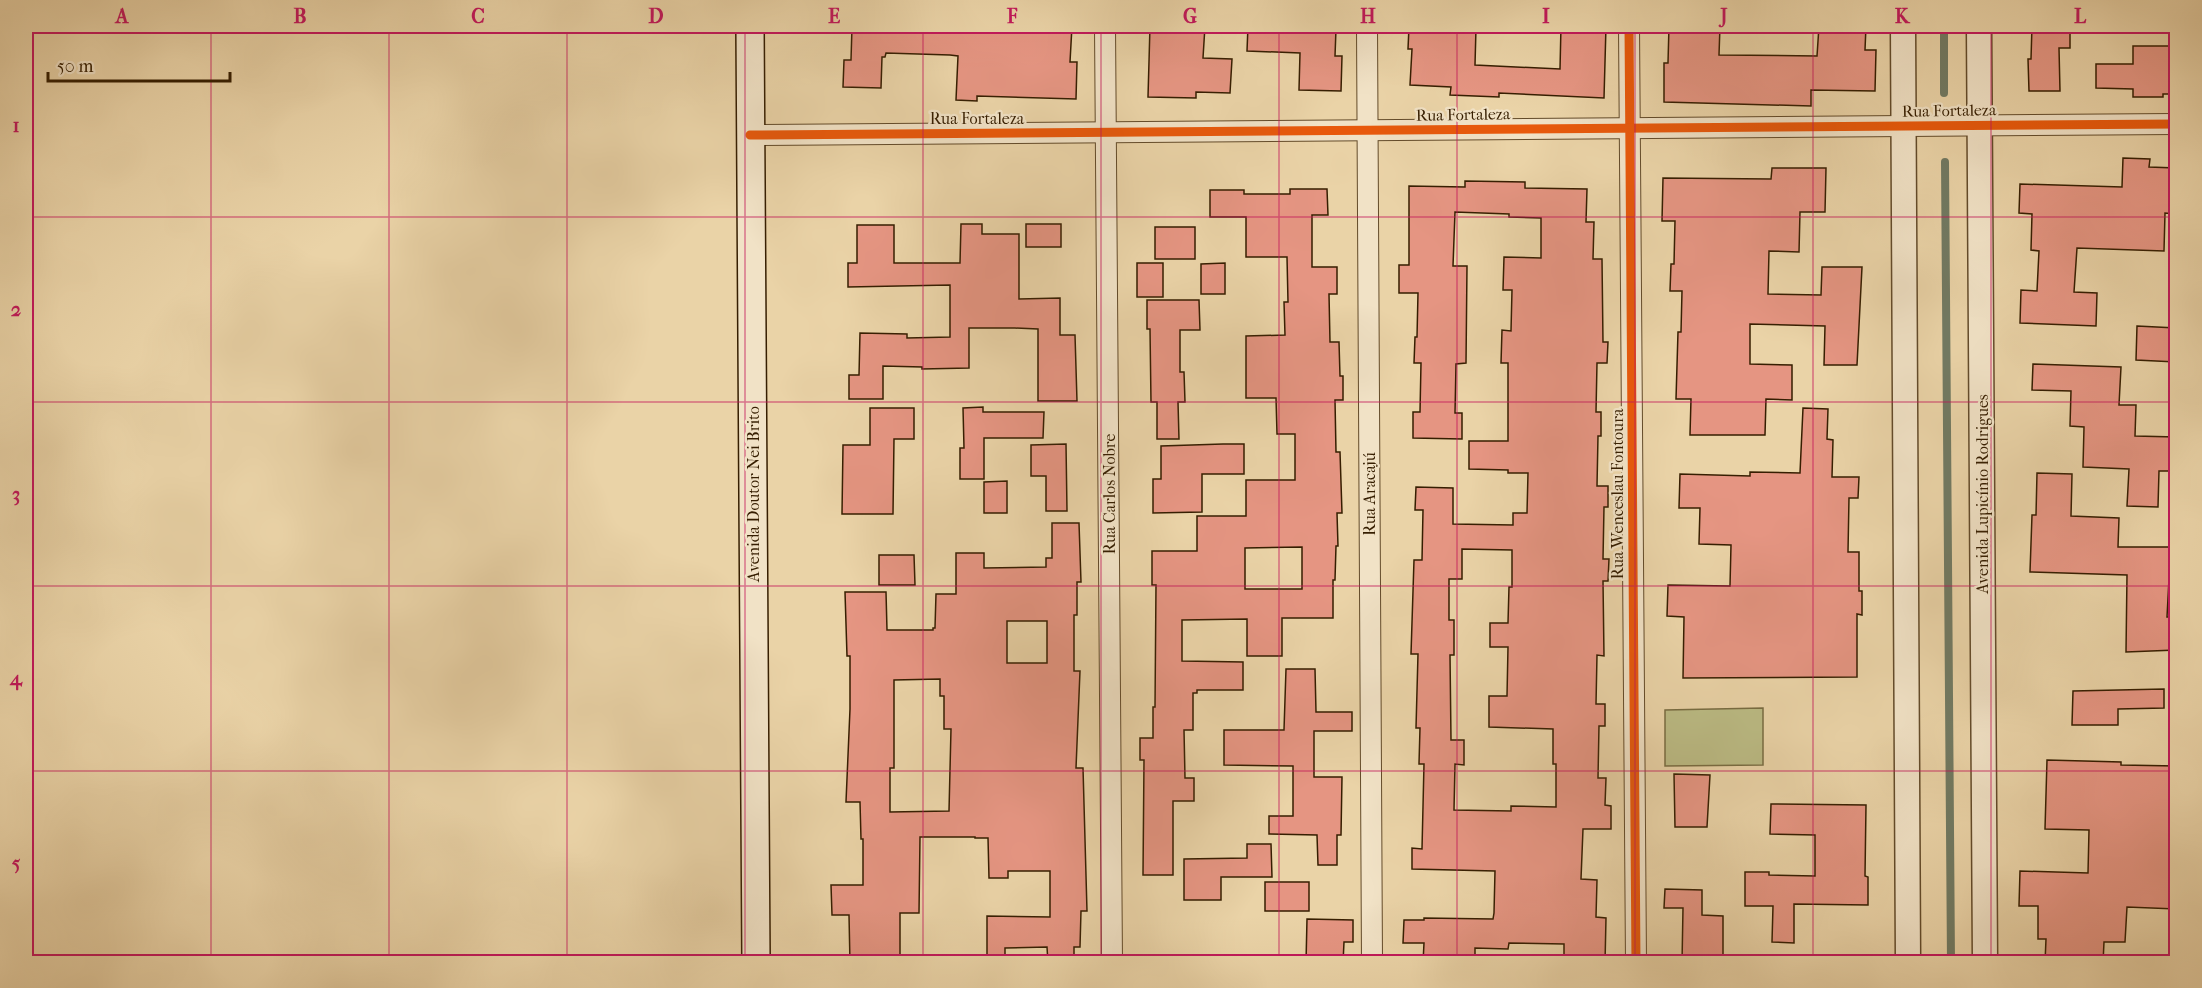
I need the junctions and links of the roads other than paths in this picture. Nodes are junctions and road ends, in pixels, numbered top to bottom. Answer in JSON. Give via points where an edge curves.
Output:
{"nodes":[{"id":1,"x":750,"y":26,"type":"edge"},
{"id":2,"x":1105,"y":26,"type":"edge"},
{"id":3,"x":1366,"y":26,"type":"edge"},
{"id":4,"x":1629,"y":26,"type":"edge"},
{"id":5,"x":1903,"y":26,"type":"edge"},
{"id":6,"x":1979,"y":26,"type":"edge"},
{"id":7,"x":2176,"y":124,"type":"edge"},
{"id":8,"x":1979,"y":125,"type":"junction"},
{"id":9,"x":1903,"y":126,"type":"junction"},
{"id":10,"x":1629,"y":128,"type":"junction"},
{"id":11,"x":1367,"y":130,"type":"junction"},
{"id":12,"x":1106,"y":132,"type":"junction"},
{"id":13,"x":750,"y":135,"type":"junction"},
{"id":14,"x":756,"y":963,"type":"edge"},
{"id":15,"x":1112,"y":963,"type":"edge"},
{"id":16,"x":1372,"y":963,"type":"edge"},
{"id":17,"x":1636,"y":963,"type":"edge"},
{"id":18,"x":1908,"y":963,"type":"edge"},
{"id":19,"x":1985,"y":963,"type":"edge"}],
"edges":[{"from":1,"to":13,"type":"main road","name":"Avenida Doutor Nei Brito"},
{"from":2,"to":12,"type":"street","name":"Rua Carlos Nobre"},
{"from":3,"to":11,"type":"street","name":"Rua Aracajú"},
{"from":4,"to":10,"type":"street","name":"Rua Wenceslau Fontoura"},
{"from":5,"to":9,"type":"street"},
{"from":6,"to":8,"type":"street","name":"Avenida Lupicínio Rodrigues"},
{"from":7,"to":8,"type":"street","name":"Rua Fortaleza"},
{"from":8,"to":9,"type":"street","name":"Rua Fortaleza"},
{"from":8,"to":19,"type":"street","name":"Avenida Lupicínio Rodrigues"},
{"from":9,"to":10,"type":"street","name":"Rua Fortaleza"},
{"from":9,"to":18,"type":"street"},
{"from":10,"to":11,"type":"street","name":"Rua Fortaleza"},
{"from":10,"to":17,"type":"street","name":"Rua Wenceslau Fontoura"},
{"from":11,"to":12,"type":"street","name":"Rua Fortaleza"},
{"from":11,"to":16,"type":"street","name":"Rua Aracajú"},
{"from":12,"to":13,"type":"street","name":"Rua Fortaleza"},
{"from":12,"to":15,"type":"street","name":"Rua Carlos Nobre"},
{"from":13,"to":14,"type":"main road","name":"Avenida Doutor Nei Brito"}]}
